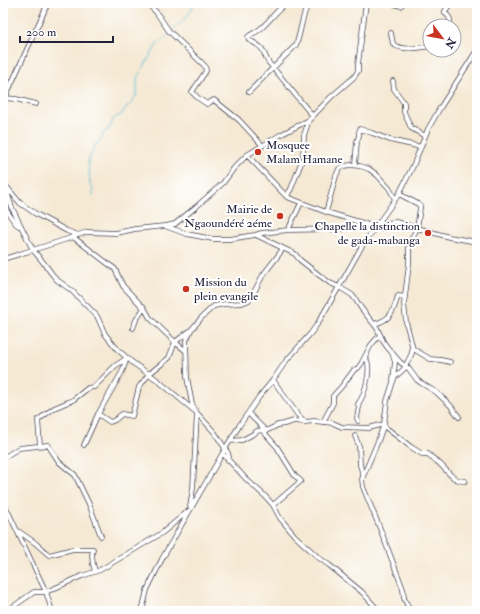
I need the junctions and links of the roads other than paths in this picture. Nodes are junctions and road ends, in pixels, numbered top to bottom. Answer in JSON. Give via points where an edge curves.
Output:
{"nodes":[{"id":1,"x":48,"y":3,"type":"edge"},
{"id":2,"x":147,"y":3,"type":"edge"},
{"id":3,"x":286,"y":3,"type":"edge"},
{"id":4,"x":309,"y":3,"type":"edge"},
{"id":5,"x":366,"y":3,"type":"edge"},
{"id":6,"x":391,"y":3,"type":"edge"},
{"id":7,"x":402,"y":3,"type":"edge"},
{"id":8,"x":451,"y":3,"type":"edge"},
{"id":9,"x":450,"y":18,"type":"edge"},
{"id":10,"x":392,"y":33,"type":"dead end"},
{"id":11,"x":422,"y":48,"type":"edge"},
{"id":12,"x":477,"y":50,"type":"edge"},
{"id":13,"x":274,"y":67,"type":"junction"},
{"id":14,"x":393,"y":81,"type":"dead end"},
{"id":15,"x":249,"y":92,"type":"dead end"},
{"id":16,"x":4,"y":98,"type":"edge"},
{"id":17,"x":36,"y":104,"type":"dead end"},
{"id":18,"x":313,"y":116,"type":"junction"},
{"id":19,"x":309,"y":120,"type":"junction"},
{"id":20,"x":425,"y":136,"type":"junction"},
{"id":21,"x":262,"y":146,"type":"junction"},
{"id":22,"x":421,"y":147,"type":"junction"},
{"id":23,"x":247,"y":155,"type":"junction"},
{"id":24,"x":355,"y":165,"type":"junction"},
{"id":25,"x":3,"y":180,"type":"edge"},
{"id":26,"x":6,"y":186,"type":"junction"},
{"id":27,"x":399,"y":194,"type":"junction"},
{"id":28,"x":287,"y":197,"type":"junction"},
{"id":29,"x":395,"y":199,"type":"junction"},
{"id":30,"x":302,"y":203,"type":"junction"},
{"id":31,"x":3,"y":206,"type":"edge"},
{"id":32,"x":326,"y":212,"type":"junction"},
{"id":33,"x":377,"y":224,"type":"junction"},
{"id":34,"x":368,"y":225,"type":"junction"},
{"id":35,"x":165,"y":226,"type":"junction"},
{"id":36,"x":21,"y":227,"type":"junction"},
{"id":37,"x":417,"y":228,"type":"junction"},
{"id":38,"x":288,"y":230,"type":"junction"},
{"id":39,"x":255,"y":235,"type":"junction"},
{"id":40,"x":76,"y":236,"type":"junction"},
{"id":41,"x":477,"y":242,"type":"edge"},
{"id":42,"x":283,"y":248,"type":"junction"},
{"id":43,"x":33,"y":250,"type":"junction"},
{"id":44,"x":3,"y":259,"type":"edge"},
{"id":45,"x":339,"y":287,"type":"junction"},
{"id":46,"x":405,"y":297,"type":"junction"},
{"id":47,"x":142,"y":306,"type":"junction"},
{"id":48,"x":374,"y":324,"type":"junction"},
{"id":49,"x":133,"y":328,"type":"dead end"},
{"id":50,"x":191,"y":330,"type":"junction"},
{"id":51,"x":380,"y":335,"type":"junction"},
{"id":52,"x":175,"y":342,"type":"junction"},
{"id":53,"x":412,"y":348,"type":"junction"},
{"id":54,"x":186,"y":351,"type":"junction"},
{"id":55,"x":392,"y":353,"type":"junction"},
{"id":56,"x":365,"y":357,"type":"junction"},
{"id":57,"x":127,"y":358,"type":"junction"},
{"id":58,"x":450,"y":362,"type":"dead end"},
{"id":59,"x":405,"y":366,"type":"junction"},
{"id":60,"x":149,"y":374,"type":"junction"},
{"id":61,"x":273,"y":380,"type":"junction"},
{"id":62,"x":393,"y":382,"type":"junction"},
{"id":63,"x":197,"y":413,"type":"junction"},
{"id":64,"x":248,"y":413,"type":"junction"},
{"id":65,"x":98,"y":414,"type":"junction"},
{"id":66,"x":459,"y":417,"type":"dead end"},
{"id":67,"x":358,"y":421,"type":"dead end"},
{"id":68,"x":305,"y":422,"type":"junction"},
{"id":69,"x":323,"y":422,"type":"junction"},
{"id":70,"x":384,"y":424,"type":"junction"},
{"id":71,"x":263,"y":430,"type":"junction"},
{"id":72,"x":355,"y":436,"type":"dead end"},
{"id":73,"x":230,"y":441,"type":"junction"},
{"id":74,"x":84,"y":445,"type":"dead end"},
{"id":75,"x":40,"y":446,"type":"junction"},
{"id":76,"x":224,"y":452,"type":"junction"},
{"id":77,"x":3,"y":458,"type":"edge"},
{"id":78,"x":363,"y":475,"type":"junction"},
{"id":79,"x":465,"y":482,"type":"dead end"},
{"id":80,"x":3,"y":502,"type":"edge"},
{"id":81,"x":273,"y":505,"type":"junction"},
{"id":82,"x":189,"y":510,"type":"junction"},
{"id":83,"x":17,"y":530,"type":"junction"},
{"id":84,"x":101,"y":536,"type":"dead end"},
{"id":85,"x":95,"y":571,"type":"junction"},
{"id":86,"x":46,"y":592,"type":"junction"},
{"id":87,"x":7,"y":611,"type":"edge"},
{"id":88,"x":52,"y":611,"type":"edge"},
{"id":89,"x":142,"y":611,"type":"edge"},
{"id":90,"x":379,"y":611,"type":"edge"},
{"id":91,"x":410,"y":611,"type":"edge"}],
"edges":[{"from":1,"to":16,"type":"street"},
{"from":2,"to":21,"type":"street","via":[[169,31],[205,66],[206,71],[192,92],[207,104],[214,100],[239,120]]},
{"from":3,"to":13,"type":"street","via":[[262,28],[248,38],[261,48],[268,62]]},
{"from":4,"to":13,"type":"street","via":[[296,45]]},
{"from":5,"to":18,"type":"street","via":[[358,71],[349,83]]},
{"from":6,"to":7,"type":"street","via":[[401,6]]},
{"from":8,"to":9,"type":"street","via":[[445,11]]},
{"from":10,"to":11,"type":"street","via":[[393,44],[396,46]]},
{"from":12,"to":20,"type":"street"},
{"from":13,"to":15,"type":"street"},
{"from":13,"to":18,"type":"street"},
{"from":14,"to":20,"type":"street","via":[[394,89],[404,103],[404,112],[411,128]]},
{"from":16,"to":17,"type":"street","via":[[16,98]]},
{"from":18,"to":19,"type":"street"},
{"from":19,"to":21,"type":"street"},
{"from":19,"to":28,"type":"street","via":[[304,135],[303,158]]},
{"from":20,"to":22,"type":"street"},
{"from":21,"to":23,"type":"street"},
{"from":22,"to":24,"type":"street","via":[[390,140],[360,129]]},
{"from":22,"to":27,"type":"street"},
{"from":23,"to":28,"type":"street"},
{"from":23,"to":35,"type":"street","via":[[223,183],[197,206],[175,224]]},
{"from":24,"to":29,"type":"street","via":[[369,169],[377,175]]},
{"from":24,"to":32,"type":"street","via":[[339,169]]},
{"from":25,"to":26,"type":"street"},
{"from":26,"to":36,"type":"street"},
{"from":26,"to":40,"type":"street","via":[[20,203]]},
{"from":27,"to":29,"type":"street"},
{"from":27,"to":37,"type":"street","via":[[420,206]]},
{"from":28,"to":30,"type":"street"},
{"from":29,"to":33,"type":"street"},
{"from":30,"to":32,"type":"street"},
{"from":30,"to":38,"type":"street"},
{"from":31,"to":36,"type":"street"},
{"from":32,"to":34,"type":"street"},
{"from":33,"to":34,"type":"street"},
{"from":33,"to":37,"type":"street","via":[[396,222]]},
{"from":33,"to":45,"type":"street"},
{"from":34,"to":38,"type":"street","via":[[340,229]]},
{"from":35,"to":39,"type":"street","via":[[186,234],[213,239]]},
{"from":35,"to":40,"type":"street","via":[[116,233],[87,232]]},
{"from":36,"to":43,"type":"street"},
{"from":37,"to":41,"type":"street"},
{"from":37,"to":46,"type":"street","via":[[409,244]]},
{"from":38,"to":39,"type":"street"},
{"from":39,"to":42,"type":"street"},
{"from":40,"to":43,"type":"street"},
{"from":40,"to":47,"type":"street","via":[[115,269],[123,286]]},
{"from":42,"to":45,"type":"street"},
{"from":42,"to":50,"type":"street","via":[[249,300],[214,306]]},
{"from":43,"to":44,"type":"street"},
{"from":43,"to":57,"type":"street","via":[[57,280],[97,316],[105,334]]},
{"from":45,"to":48,"type":"street","via":[[352,295]]},
{"from":45,"to":61,"type":"street","via":[[311,333]]},
{"from":46,"to":48,"type":"street","via":[[398,296],[388,318]]},
{"from":46,"to":53,"type":"street","via":[[406,322]]},
{"from":47,"to":49,"type":"street","via":[[144,308]]},
{"from":47,"to":52,"type":"street","via":[[150,318]]},
{"from":48,"to":51,"type":"street"},
{"from":50,"to":52,"type":"street"},
{"from":50,"to":54,"type":"street","via":[[186,341]]},
{"from":51,"to":55,"type":"street"},
{"from":51,"to":56,"type":"street"},
{"from":52,"to":54,"type":"street"},
{"from":52,"to":60,"type":"street","via":[[169,358]]},
{"from":53,"to":58,"type":"street","via":[[430,359]]},
{"from":53,"to":59,"type":"street"},
{"from":54,"to":63,"type":"street","via":[[187,376],[192,404]]},
{"from":55,"to":59,"type":"street"},
{"from":55,"to":62,"type":"street","via":[[395,362]]},
{"from":56,"to":67,"type":"street","via":[[368,363],[368,376],[358,404]]},
{"from":56,"to":69,"type":"street","via":[[333,396],[333,403]]},
{"from":57,"to":60,"type":"street"},
{"from":57,"to":65,"type":"street"},
{"from":57,"to":75,"type":"street","via":[[94,387],[88,388],[74,400],[54,408],[38,420]]},
{"from":59,"to":62,"type":"street"},
{"from":59,"to":66,"type":"street","via":[[417,380],[450,405]]},
{"from":60,"to":63,"type":"street"},
{"from":60,"to":65,"type":"street","via":[[139,387],[132,416],[122,414],[110,422]]},
{"from":61,"to":64,"type":"street"},
{"from":61,"to":68,"type":"street"},
{"from":62,"to":70,"type":"street"},
{"from":63,"to":76,"type":"street","via":[[215,433]]},
{"from":63,"to":82,"type":"street","via":[[193,488]]},
{"from":64,"to":71,"type":"street"},
{"from":64,"to":73,"type":"street"},
{"from":65,"to":74,"type":"street"},
{"from":68,"to":69,"type":"street"},
{"from":68,"to":71,"type":"street","via":[[294,421]]},
{"from":69,"to":70,"type":"street","via":[[342,427],[369,428]]},
{"from":70,"to":78,"type":"street"},
{"from":70,"to":79,"type":"street","via":[[388,430],[415,450],[428,454],[450,476]]},
{"from":71,"to":73,"type":"street","via":[[242,440]]},
{"from":71,"to":81,"type":"street","via":[[301,481]]},
{"from":72,"to":78,"type":"street"},
{"from":73,"to":76,"type":"street"},
{"from":75,"to":77,"type":"street","via":[[19,448]]},
{"from":75,"to":84,"type":"street","via":[[48,445],[59,462],[75,475]]},
{"from":76,"to":81,"type":"street","via":[[229,455],[228,460]]},
{"from":76,"to":82,"type":"street"},
{"from":78,"to":91,"type":"street","via":[[363,487]]},
{"from":80,"to":83,"type":"street"},
{"from":81,"to":90,"type":"street","via":[[295,536],[362,592]]},
{"from":82,"to":85,"type":"street","via":[[162,532]]},
{"from":82,"to":89,"type":"street","via":[[148,590]]},
{"from":83,"to":85,"type":"street","via":[[49,555],[73,549],[93,549],[91,557]]},
{"from":83,"to":86,"type":"street"},
{"from":85,"to":86,"type":"street"},
{"from":86,"to":87,"type":"street","via":[[34,592]]},
{"from":86,"to":88,"type":"street"}]}
